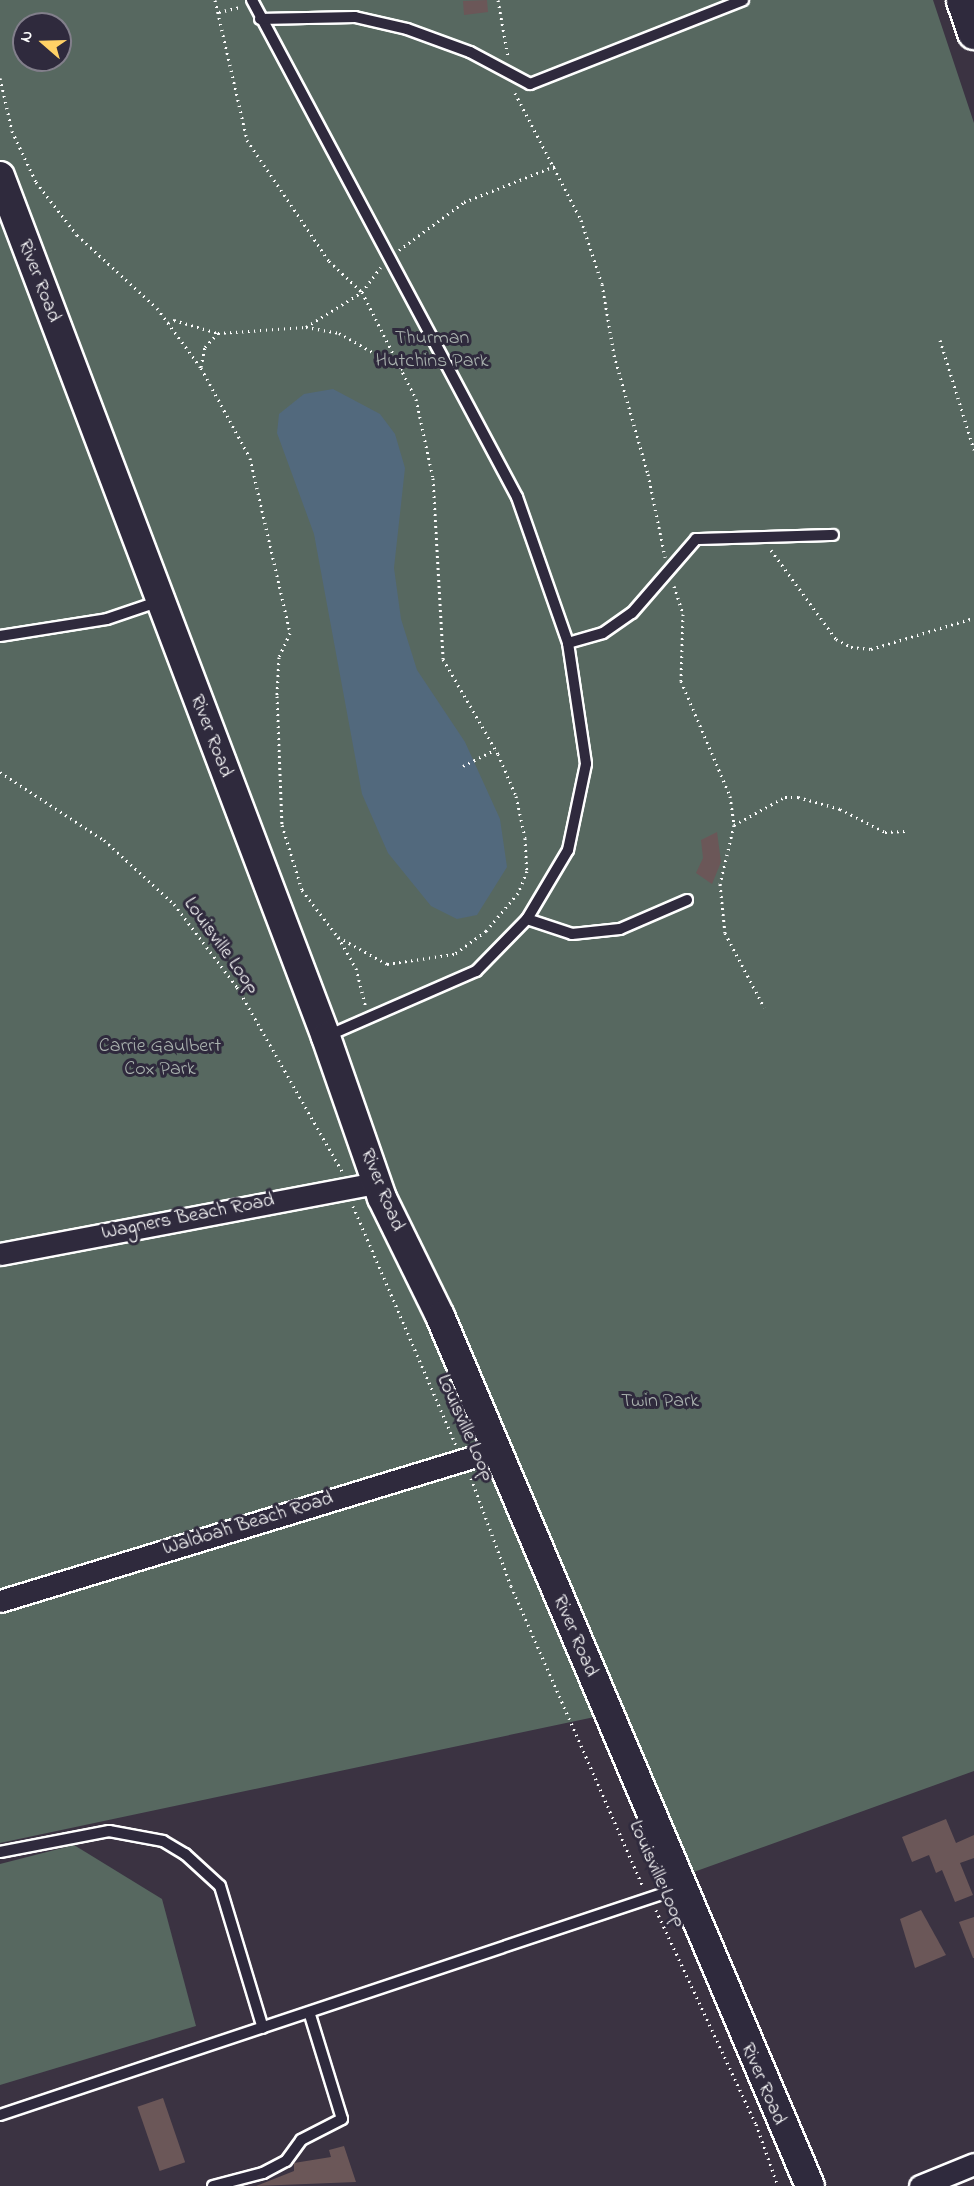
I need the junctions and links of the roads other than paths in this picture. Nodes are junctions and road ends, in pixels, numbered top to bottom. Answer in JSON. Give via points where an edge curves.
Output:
{"nodes":[{"id":1,"x":252,"y":0,"type":"edge"},
{"id":2,"x":743,"y":0,"type":"edge"},
{"id":3,"x":963,"y":0,"type":"edge"},
{"id":4,"x":260,"y":19,"type":"junction"},
{"id":5,"x":974,"y":32,"type":"edge"},
{"id":6,"x":0,"y":176,"type":"edge"},
{"id":7,"x":833,"y":535,"type":"dead end"},
{"id":8,"x":160,"y":601,"type":"junction"},
{"id":9,"x":0,"y":636,"type":"edge"},
{"id":10,"x":568,"y":643,"type":"junction"},
{"id":11,"x":687,"y":900,"type":"dead end"},
{"id":12,"x":527,"y":919,"type":"junction"},
{"id":13,"x":326,"y":1036,"type":"junction"},
{"id":14,"x":377,"y":1183,"type":"junction"},
{"id":15,"x":0,"y":1254,"type":"edge"},
{"id":16,"x":496,"y":1449,"type":"junction"},
{"id":17,"x":0,"y":1601,"type":"edge"},
{"id":18,"x":0,"y":1852,"type":"edge"},
{"id":19,"x":680,"y":1888,"type":"junction"},
{"id":20,"x":310,"y":2015,"type":"junction"},
{"id":21,"x":263,"y":2028,"type":"junction"},
{"id":22,"x":0,"y":2115,"type":"edge"},
{"id":23,"x":974,"y":2164,"type":"edge"},
{"id":24,"x":213,"y":2186,"type":"edge"},
{"id":25,"x":810,"y":2186,"type":"edge"},
{"id":26,"x":920,"y":2186,"type":"edge"}],
"edges":[{"from":1,"to":4,"type":"lane"},
{"from":2,"to":4,"type":"lane","via":[[530,84],[470,52],[356,17]]},
{"from":3,"to":5,"type":"highway"},
{"from":4,"to":10,"type":"lane","via":[[386,261],[517,497]]},
{"from":6,"to":8,"type":"street","name":"River Road"},
{"from":7,"to":10,"type":"lane","via":[[696,539],[632,613],[603,633]]},
{"from":8,"to":9,"type":"lane","via":[[107,620]]},
{"from":8,"to":13,"type":"street","name":"River Road"},
{"from":10,"to":12,"type":"lane","via":[[586,764],[568,850]]},
{"from":11,"to":12,"type":"lane","via":[[620,929],[572,934]]},
{"from":12,"to":13,"type":"lane","via":[[476,971],[370,1021]]},
{"from":13,"to":14,"type":"street","name":"River Road"},
{"from":14,"to":15,"type":"street","name":"Wagners Beach Road"},
{"from":14,"to":16,"type":"street","name":"River Road"},
{"from":16,"to":17,"type":"street","name":"Waldoah Beach Road"},
{"from":16,"to":19,"type":"street","name":"River Road"},
{"from":18,"to":21,"type":"lane","via":[[109,1831],[163,1841],[185,1854],[220,1886]]},
{"from":19,"to":20,"type":"lane"},
{"from":19,"to":25,"type":"street","name":"River Road"},
{"from":20,"to":21,"type":"lane"},
{"from":20,"to":24,"type":"lane","via":[[342,2119],[301,2140],[286,2161],[263,2173]]},
{"from":21,"to":22,"type":"lane"},
{"from":23,"to":26,"type":"street"}]}
